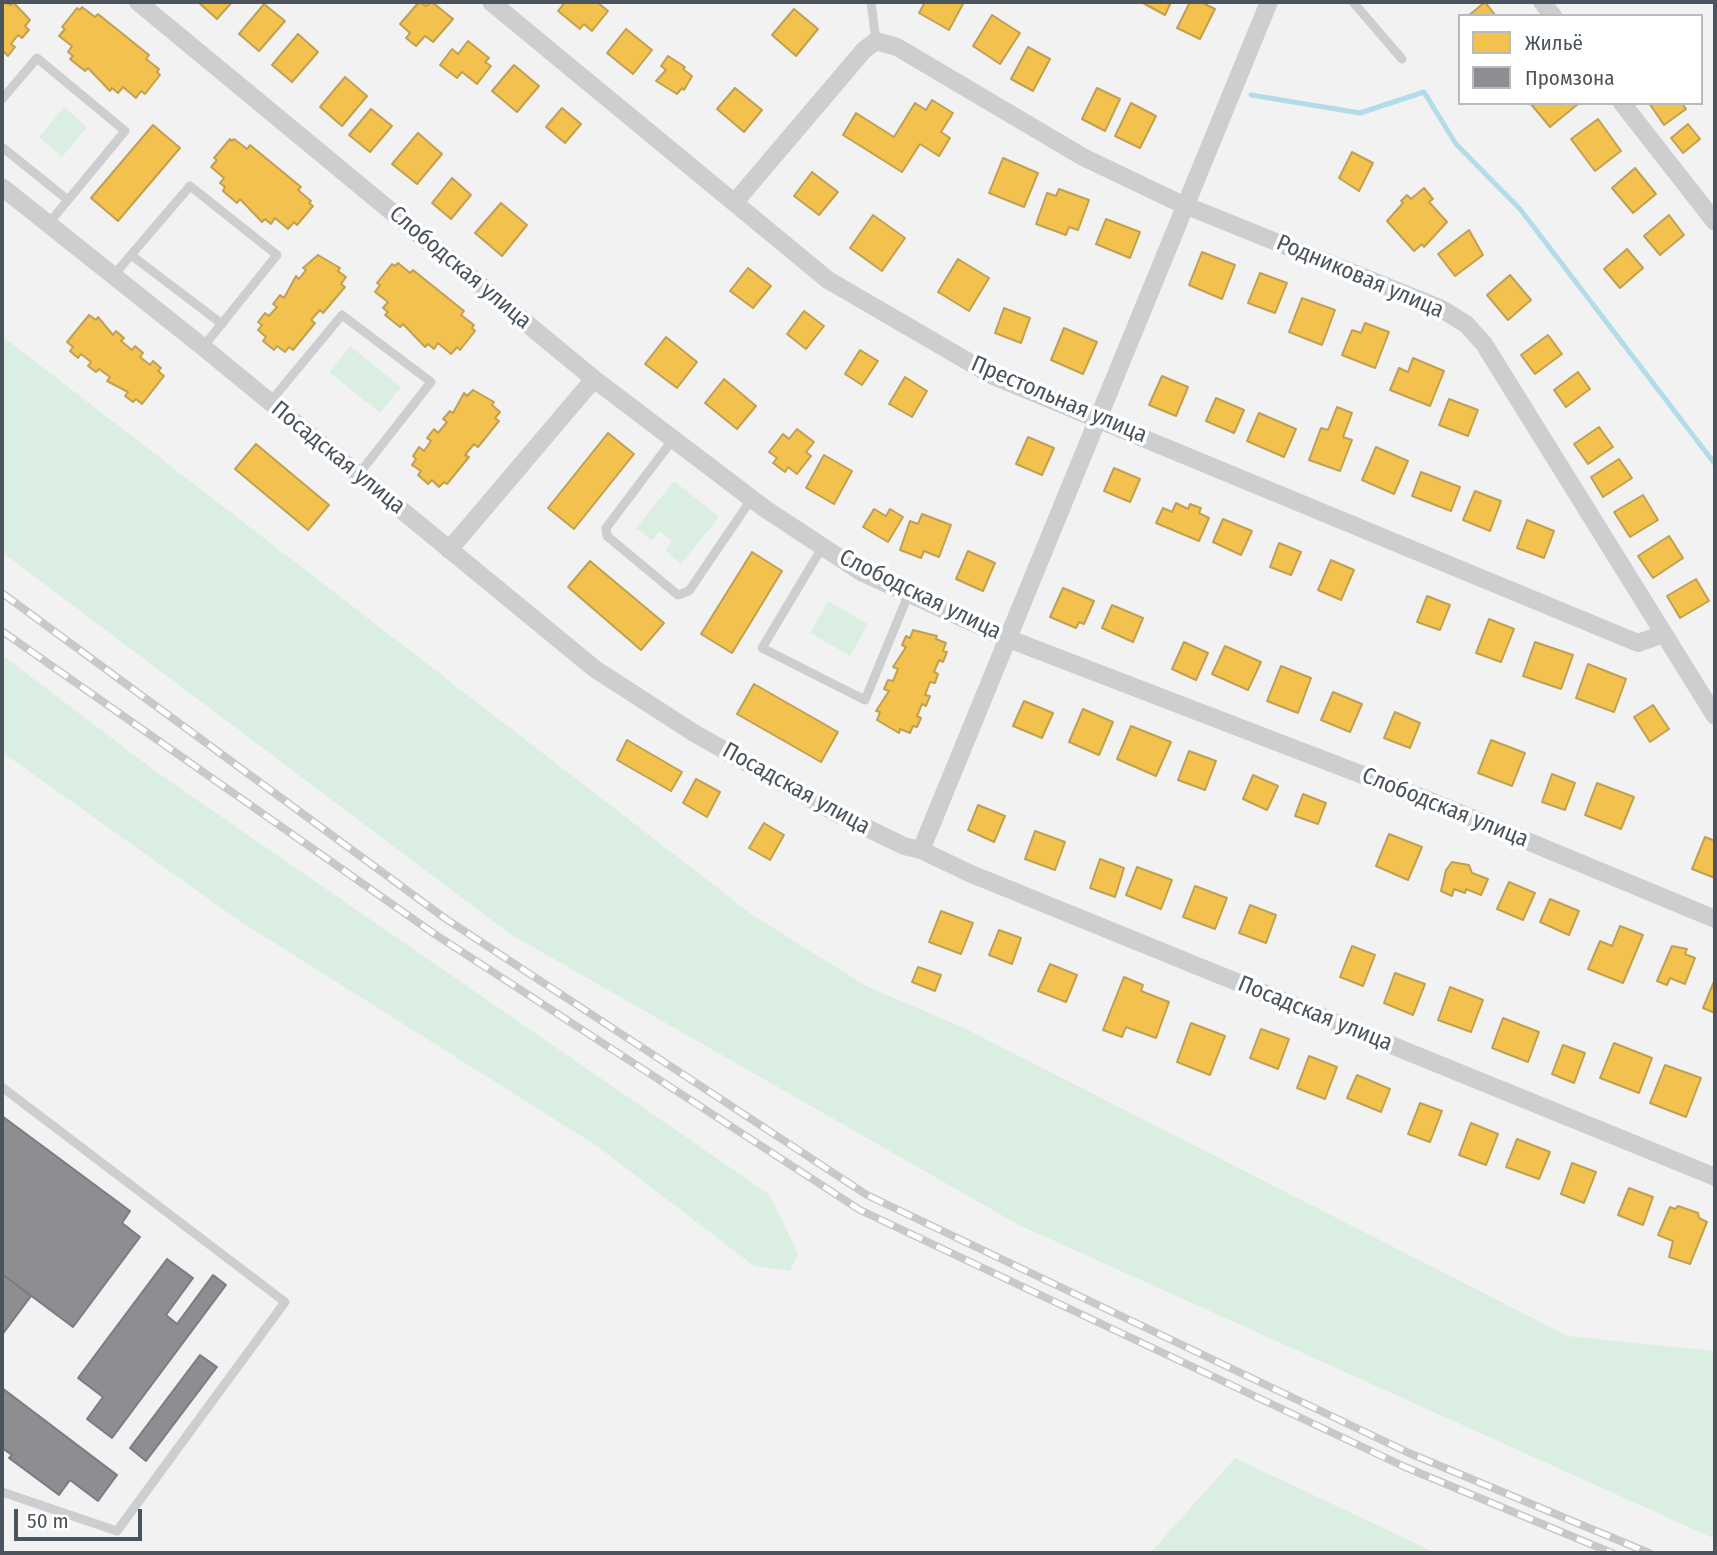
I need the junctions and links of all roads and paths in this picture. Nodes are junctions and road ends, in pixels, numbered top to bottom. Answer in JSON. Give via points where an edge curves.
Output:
{"nodes":[{"id":1,"x":138,"y":2,"type":"edge"},
{"id":2,"x":491,"y":2,"type":"edge"},
{"id":3,"x":871,"y":2,"type":"edge"},
{"id":4,"x":1268,"y":2,"type":"edge"},
{"id":5,"x":1353,"y":2,"type":"edge"},
{"id":6,"x":876,"y":41,"type":"junction"},
{"id":7,"x":1402,"y":60,"type":"dead end"},
{"id":8,"x":2,"y":99,"type":"edge"},
{"id":9,"x":1624,"y":105,"type":"edge"},
{"id":10,"x":2,"y":147,"type":"edge"},
{"id":11,"x":2,"y":187,"type":"edge"},
{"id":12,"x":68,"y":200,"type":"junction"},
{"id":13,"x":735,"y":202,"type":"junction"},
{"id":14,"x":1188,"y":207,"type":"junction"},
{"id":15,"x":1715,"y":222,"type":"edge"},
{"id":16,"x":49,"y":223,"type":"junction"},
{"id":17,"x":131,"y":254,"type":"junction"},
{"id":18,"x":113,"y":275,"type":"junction"},
{"id":19,"x":222,"y":324,"type":"junction"},
{"id":20,"x":203,"y":347,"type":"junction"},
{"id":21,"x":593,"y":379,"type":"junction"},
{"id":22,"x":270,"y":402,"type":"junction"},
{"id":23,"x":1098,"y":418,"type":"junction"},
{"id":24,"x":675,"y":438,"type":"junction"},
{"id":25,"x":358,"y":475,"type":"junction"},
{"id":26,"x":752,"y":499,"type":"junction"},
{"id":27,"x":822,"y":547,"type":"junction"},
{"id":28,"x":449,"y":550,"type":"junction"},
{"id":29,"x":909,"y":593,"type":"junction"},
{"id":30,"x":1663,"y":634,"type":"junction"},
{"id":31,"x":1009,"y":639,"type":"junction"},
{"id":32,"x":1715,"y":716,"type":"edge"},
{"id":33,"x":920,"y":850,"type":"junction"},
{"id":34,"x":1715,"y":919,"type":"edge"},
{"id":35,"x":2,"y":1087,"type":"edge"},
{"id":36,"x":1715,"y":1177,"type":"edge"},
{"id":37,"x":2,"y":1492,"type":"edge"}],
"edges":[{"from":1,"to":21,"type":"street","name":"Слободская улица"},
{"from":2,"to":13,"type":"street","name":"Престольная улица"},
{"from":3,"to":6,"type":"lane"},
{"from":4,"to":14,"type":"street"},
{"from":5,"to":7,"type":"lane"},
{"from":6,"to":13,"type":"street"},
{"from":6,"to":14,"type":"street","name":"Родниковая улица","via":[[897,47],[1083,156]]},
{"from":8,"to":12,"type":"lane","via":[[37,58],[125,131]]},
{"from":9,"to":15,"type":"street"},
{"from":10,"to":12,"type":"lane"},
{"from":11,"to":16,"type":"street","name":"Посадская улица"},
{"from":12,"to":16,"type":"lane"},
{"from":13,"to":23,"type":"street","name":"Престольная улица","via":[[828,280],[993,376]]},
{"from":14,"to":23,"type":"street"},
{"from":14,"to":30,"type":"street","name":"Родниковая улица","via":[[1440,308],[1465,324],[1484,344]]},
{"from":16,"to":18,"type":"street","name":"Посадская улица"},
{"from":17,"to":18,"type":"lane"},
{"from":17,"to":19,"type":"lane"},
{"from":17,"to":19,"type":"lane","via":[[190,186],[277,255]]},
{"from":18,"to":20,"type":"street","name":"Посадская улица"},
{"from":19,"to":20,"type":"lane"},
{"from":20,"to":22,"type":"street","name":"Посадская улица"},
{"from":21,"to":24,"type":"street","name":"Слободская улица"},
{"from":21,"to":28,"type":"street"},
{"from":22,"to":25,"type":"street","name":"Посадская улица"},
{"from":22,"to":25,"type":"lane","via":[[342,315],[431,382]]},
{"from":23,"to":30,"type":"street","name":"Престольная улица","via":[[1638,643]]},
{"from":23,"to":31,"type":"street"},
{"from":24,"to":26,"type":"street","name":"Слободская улица"},
{"from":24,"to":26,"type":"lane","via":[[606,528],[607,536],[678,595],[689,591]]},
{"from":25,"to":28,"type":"street","name":"Посадская улица"},
{"from":26,"to":27,"type":"street","name":"Слободская улица"},
{"from":27,"to":29,"type":"street","name":"Слободская улица","via":[[861,572]]},
{"from":27,"to":29,"type":"lane","via":[[762,648],[866,700]]},
{"from":28,"to":33,"type":"street","name":"Посадская улица","via":[[635,697],[834,813]]},
{"from":29,"to":31,"type":"street","name":"Слободская улица"},
{"from":30,"to":32,"type":"street","name":"Родниковая улица"},
{"from":31,"to":33,"type":"street"},
{"from":31,"to":34,"type":"street","name":"Слободская улица","via":[[1433,802]]},
{"from":33,"to":36,"type":"street","name":"Посадская улица"},
{"from":35,"to":37,"type":"lane","via":[[285,1301],[117,1531]]}]}
